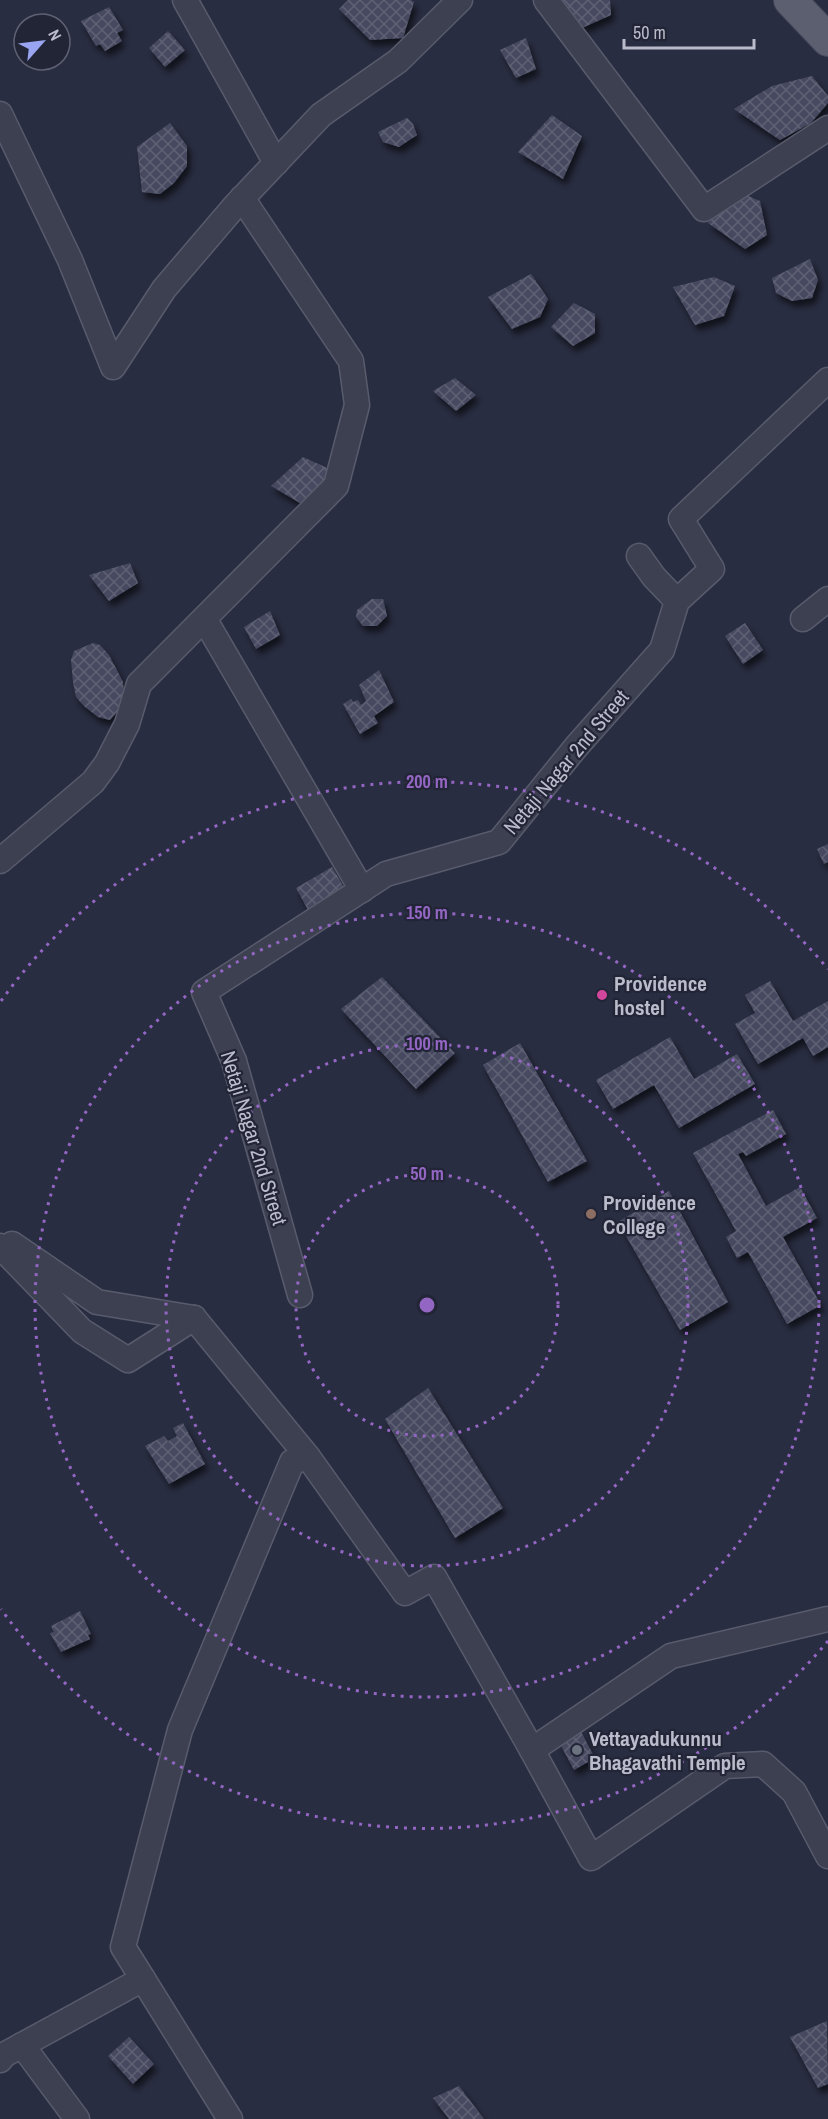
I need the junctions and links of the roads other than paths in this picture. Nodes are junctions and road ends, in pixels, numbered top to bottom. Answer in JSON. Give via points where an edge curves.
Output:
{"nodes":[{"id":1,"x":185,"y":0,"type":"edge"},
{"id":2,"x":460,"y":0,"type":"edge"},
{"id":3,"x":546,"y":0,"type":"edge"},
{"id":4,"x":790,"y":0,"type":"edge"},
{"id":5,"x":828,"y":40,"type":"edge"},
{"id":6,"x":0,"y":114,"type":"edge"},
{"id":7,"x":828,"y":128,"type":"edge"},
{"id":8,"x":276,"y":162,"type":"junction"},
{"id":9,"x":242,"y":198,"type":"junction"},
{"id":10,"x":828,"y":380,"type":"edge"},
{"id":11,"x":639,"y":556,"type":"dead end"},
{"id":12,"x":828,"y":598,"type":"edge"},
{"id":13,"x":677,"y":601,"type":"junction"},
{"id":14,"x":803,"y":619,"type":"dead end"},
{"id":15,"x":205,"y":620,"type":"junction"},
{"id":16,"x":0,"y":861,"type":"edge"},
{"id":17,"x":362,"y":890,"type":"junction"},
{"id":18,"x":0,"y":1236,"type":"edge"},
{"id":19,"x":0,"y":1246,"type":"edge"},
{"id":20,"x":300,"y":1295,"type":"dead end"},
{"id":21,"x":194,"y":1318,"type":"junction"},
{"id":22,"x":309,"y":1457,"type":"junction"},
{"id":23,"x":828,"y":1618,"type":"edge"},
{"id":24,"x":532,"y":1750,"type":"junction"},
{"id":25,"x":828,"y":1856,"type":"edge"},
{"id":26,"x":142,"y":1979,"type":"junction"},
{"id":27,"x":6,"y":2053,"type":"edge"},
{"id":28,"x":78,"y":2119,"type":"edge"},
{"id":29,"x":230,"y":2119,"type":"edge"}],
"edges":[{"from":1,"to":8,"type":"street"},
{"from":2,"to":8,"type":"street","via":[[398,61],[321,115]]},
{"from":3,"to":7,"type":"street","via":[[704,209]]},
{"from":4,"to":5,"type":"main road"},
{"from":6,"to":9,"type":"street","via":[[70,260],[113,367],[164,289]]},
{"from":8,"to":9,"type":"street"},
{"from":9,"to":15,"type":"street","via":[[351,361],[357,405],[336,486]]},
{"from":10,"to":13,"type":"street","via":[[681,519],[712,569]]},
{"from":11,"to":13,"type":"street"},
{"from":12,"to":14,"type":"street"},
{"from":13,"to":17,"type":"street","name":"Netaji Nagar 2nd Street","via":[[662,650],[576,747],[500,842],[386,874]]},
{"from":15,"to":16,"type":"street","via":[[139,684],[127,724],[93,782]]},
{"from":15,"to":17,"type":"street"},
{"from":17,"to":20,"type":"street","name":"Netaji Nagar 2nd Street","via":[[204,992],[234,1061]]},
{"from":18,"to":21,"type":"street","via":[[97,1302]]},
{"from":19,"to":21,"type":"street","via":[[82,1331],[128,1360]]},
{"from":21,"to":22,"type":"street"},
{"from":22,"to":24,"type":"street","via":[[405,1593],[434,1577]]},
{"from":22,"to":26,"type":"street","via":[[292,1462],[180,1730],[123,1947]]},
{"from":23,"to":24,"type":"street","via":[[671,1656]]},
{"from":24,"to":25,"type":"street","via":[[591,1858],[725,1766],[763,1764],[794,1792]]},
{"from":26,"to":27,"type":"street"},
{"from":26,"to":29,"type":"street"},
{"from":27,"to":28,"type":"street"}]}
